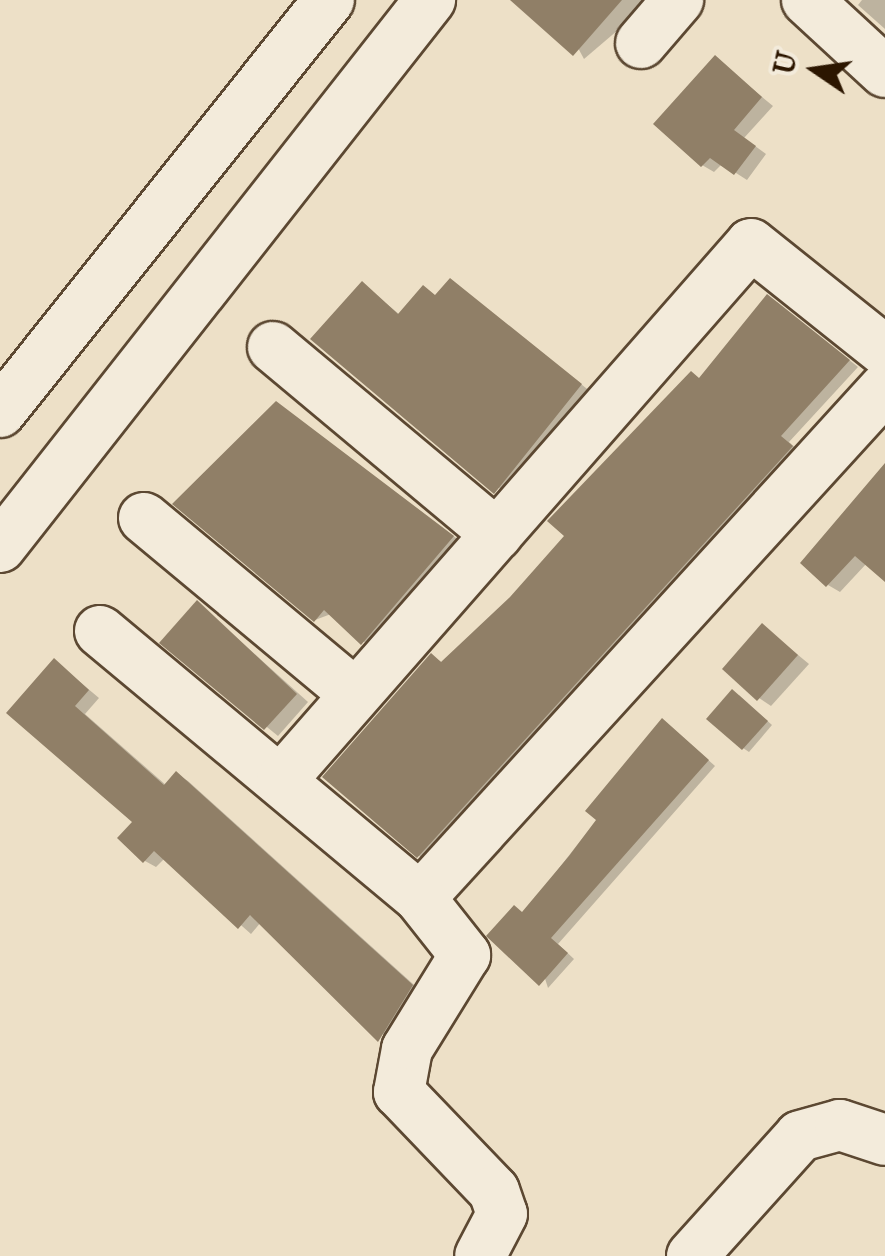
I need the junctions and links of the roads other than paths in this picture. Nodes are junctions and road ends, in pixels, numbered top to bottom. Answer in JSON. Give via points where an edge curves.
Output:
{"nodes":[{"id":1,"x":328,"y":0,"type":"edge"},
{"id":2,"x":430,"y":0,"type":"edge"},
{"id":3,"x":678,"y":0,"type":"edge"},
{"id":4,"x":806,"y":0,"type":"edge"},
{"id":5,"x":641,"y":44,"type":"dead end"},
{"id":6,"x":885,"y":72,"type":"edge"},
{"id":7,"x":273,"y":348,"type":"dead end"},
{"id":8,"x":885,"y":350,"type":"edge"},
{"id":9,"x":885,"y":388,"type":"edge"},
{"id":10,"x":0,"y":412,"type":"edge"},
{"id":11,"x":144,"y":518,"type":"dead end"},
{"id":12,"x":497,"y":534,"type":"junction"},
{"id":13,"x":0,"y":547,"type":"edge"},
{"id":14,"x":100,"y":630,"type":"dead end"},
{"id":15,"x":352,"y":691,"type":"junction"},
{"id":16,"x":282,"y":780,"type":"junction"},
{"id":17,"x":420,"y":898,"type":"junction"},
{"id":18,"x":885,"y":1140,"type":"edge"},
{"id":19,"x":480,"y":1256,"type":"edge"},
{"id":20,"x":692,"y":1256,"type":"edge"}],
"edges":[{"from":1,"to":10,"type":"street"},
{"from":2,"to":13,"type":"street"},
{"from":3,"to":5,"type":"street"},
{"from":4,"to":6,"type":"street"},
{"from":7,"to":12,"type":"street"},
{"from":8,"to":12,"type":"street","via":[[752,244]]},
{"from":9,"to":17,"type":"street"},
{"from":11,"to":15,"type":"street"},
{"from":12,"to":15,"type":"street"},
{"from":14,"to":16,"type":"street"},
{"from":15,"to":16,"type":"street"},
{"from":16,"to":17,"type":"street"},
{"from":17,"to":19,"type":"street","via":[[464,956],[407,1049],[399,1092],[494,1191],[502,1214]]},
{"from":18,"to":20,"type":"street","via":[[840,1124],[800,1136]]}]}
